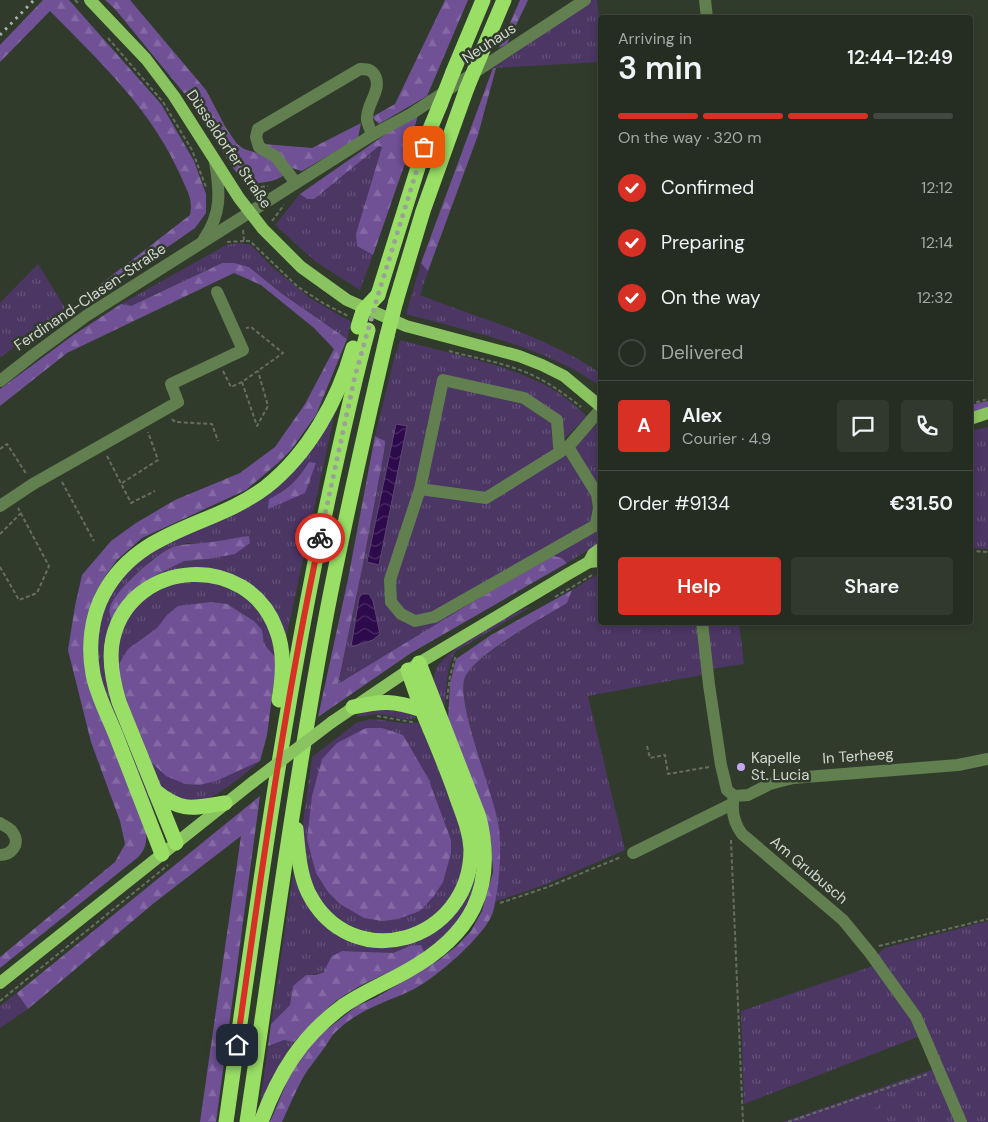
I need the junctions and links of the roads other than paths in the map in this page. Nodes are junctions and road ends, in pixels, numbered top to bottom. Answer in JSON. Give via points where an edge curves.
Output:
{"nodes":[{"id":1,"x":90,"y":0,"type":"edge"},
{"id":2,"x":483,"y":0,"type":"edge"},
{"id":3,"x":504,"y":0,"type":"edge"},
{"id":4,"x":585,"y":0,"type":"edge"},
{"id":5,"x":705,"y":0,"type":"edge"},
{"id":6,"x":707,"y":15,"type":"edge"},
{"id":7,"x":411,"y":114,"type":"joint"},
{"id":8,"x":372,"y":136,"type":"junction"},
{"id":9,"x":215,"y":162,"type":"junction"},
{"id":10,"x":293,"y":179,"type":"junction"},
{"id":11,"x":250,"y":212,"type":"junction"},
{"id":12,"x":201,"y":243,"type":"junction"},
{"id":13,"x":217,"y":292,"type":"dead end"},
{"id":14,"x":363,"y":329,"type":"junction"},
{"id":15,"x":0,"y":381,"type":"edge"},
{"id":16,"x":598,"y":411,"type":"edge"},
{"id":17,"x":988,"y":413,"type":"edge"},
{"id":18,"x":973,"y":418,"type":"edge"},
{"id":19,"x":568,"y":447,"type":"junction"},
{"id":20,"x":420,"y":489,"type":"junction"},
{"id":21,"x":598,"y":501,"type":"edge"},
{"id":22,"x":0,"y":506,"type":"edge"},
{"id":23,"x":598,"y":514,"type":"edge"},
{"id":24,"x":598,"y":550,"type":"edge"},
{"id":25,"x":594,"y":562,"type":"edge"},
{"id":26,"x":702,"y":625,"type":"edge"},
{"id":27,"x":414,"y":667,"type":"junction"},
{"id":28,"x":353,"y":707,"type":"junction"},
{"id":29,"x":428,"y":712,"type":"junction"},
{"id":30,"x":988,"y":758,"type":"edge"},
{"id":31,"x":277,"y":770,"type":"junction"},
{"id":32,"x":153,"y":790,"type":"junction"},
{"id":33,"x":295,"y":797,"type":"junction"},
{"id":34,"x":733,"y":800,"type":"junction"},
{"id":35,"x":225,"y":803,"type":"junction"},
{"id":36,"x":0,"y":823,"type":"edge"},
{"id":37,"x":176,"y":843,"type":"junction"},
{"id":38,"x":633,"y":853,"type":"road end"},
{"id":39,"x":0,"y":855,"type":"edge"},
{"id":40,"x":168,"y":858,"type":"junction"},
{"id":41,"x":0,"y":983,"type":"edge"},
{"id":42,"x":226,"y":1122,"type":"edge"},
{"id":43,"x":247,"y":1122,"type":"edge"},
{"id":44,"x":261,"y":1122,"type":"edge"},
{"id":45,"x":961,"y":1122,"type":"edge"}],
"edges":[{"from":1,"to":9,"type":"main road","name":"Düsseldorfer Straße","via":[[146,59],[174,96]]},
{"from":2,"to":14,"type":"highway","bridge":true,"via":[[430,129],[378,295],[363,311]]},
{"from":3,"to":33,"type":"highway","bridge":true,"via":[[467,88],[396,301],[348,507]]},
{"from":4,"to":7,"type":"street","name":"Neuhaus"},
{"from":5,"to":6,"type":"street"},
{"from":7,"to":8,"type":"street","name":"Ferdinand-Clasen-Straße"},
{"from":8,"to":10,"type":"street","name":"Ferdinand-Clasen-Straße"},
{"from":8,"to":10,"type":"street","via":[[367,119],[377,80],[371,71],[360,69],[258,130],[259,147],[276,157]]},
{"from":9,"to":11,"type":"main road","name":"Düsseldorfer Straße"},
{"from":9,"to":12,"type":"street","name":"Ferdinand-Clasen-Straße","via":[[219,194],[216,216]]},
{"from":10,"to":11,"type":"street","name":"Ferdinand-Clasen-Straße"},
{"from":11,"to":12,"type":"street","name":"Ferdinand-Clasen-Straße"},
{"from":11,"to":16,"type":"main road","name":"Düsseldorfer Straße","via":[[302,267],[347,300],[406,326],[542,365],[564,376]]},
{"from":12,"to":15,"type":"street","name":"Ferdinand-Clasen-Straße","via":[[86,316]]},
{"from":13,"to":22,"type":"street","via":[[243,350],[171,384],[178,402]]},
{"from":14,"to":31,"type":"highway","via":[[309,587]]},
{"from":14,"to":40,"type":"highway","via":[[317,430],[289,466],[250,498],[158,540],[132,557],[108,586],[96,612],[91,638],[96,684]]},
{"from":16,"to":19,"type":"street"},
{"from":17,"to":18,"type":"main road"},
{"from":19,"to":20,"type":"street","via":[[486,498]]},
{"from":19,"to":20,"type":"street","via":[[559,446],[557,420],[524,398],[443,380]]},
{"from":19,"to":21,"type":"street","via":[[597,494]]},
{"from":20,"to":23,"type":"street","via":[[390,580],[391,602],[401,614],[415,621],[434,617],[596,525]]},
{"from":24,"to":25,"type":"main road","via":[[593,554]]},
{"from":25,"to":27,"type":"main road"},
{"from":26,"to":34,"type":"street","name":"Am Grubusch","via":[[721,765]]},
{"from":27,"to":28,"type":"main road"},
{"from":27,"to":29,"type":"highway"},
{"from":28,"to":29,"type":"highway","via":[[396,702]]},
{"from":28,"to":35,"type":"main road","bridge":true},
{"from":29,"to":33,"type":"highway","via":[[468,827],[470,849],[468,876],[459,896],[446,915],[431,926],[403,938],[373,940],[345,930],[324,915],[302,878]]},
{"from":29,"to":44,"type":"highway","via":[[474,800],[484,835],[484,878],[474,907],[458,933],[444,947],[344,1005],[318,1027],[288,1064]]},
{"from":30,"to":34,"type":"street","name":"In Terheeg","via":[[958,765],[794,778]]},
{"from":31,"to":32,"type":"highway","via":[[272,745],[282,666],[280,644],[272,620],[253,595],[236,583],[206,575],[182,575],[150,587],[132,602],[118,624],[111,651],[118,702]]},
{"from":31,"to":42,"type":"highway"},
{"from":32,"to":35,"type":"highway","via":[[184,808]]},
{"from":32,"to":37,"type":"highway"},
{"from":33,"to":43,"type":"highway"},
{"from":34,"to":38,"type":"street","name":"In Terheeg"},
{"from":34,"to":45,"type":"street","name":"Am Grubusch","via":[[736,824],[742,834],[843,920],[916,1017]]},
{"from":35,"to":37,"type":"main road"},
{"from":36,"to":39,"type":"street","via":[[15,834],[16,840],[12,852]]},
{"from":37,"to":40,"type":"main road"},
{"from":40,"to":41,"type":"main road"}]}
